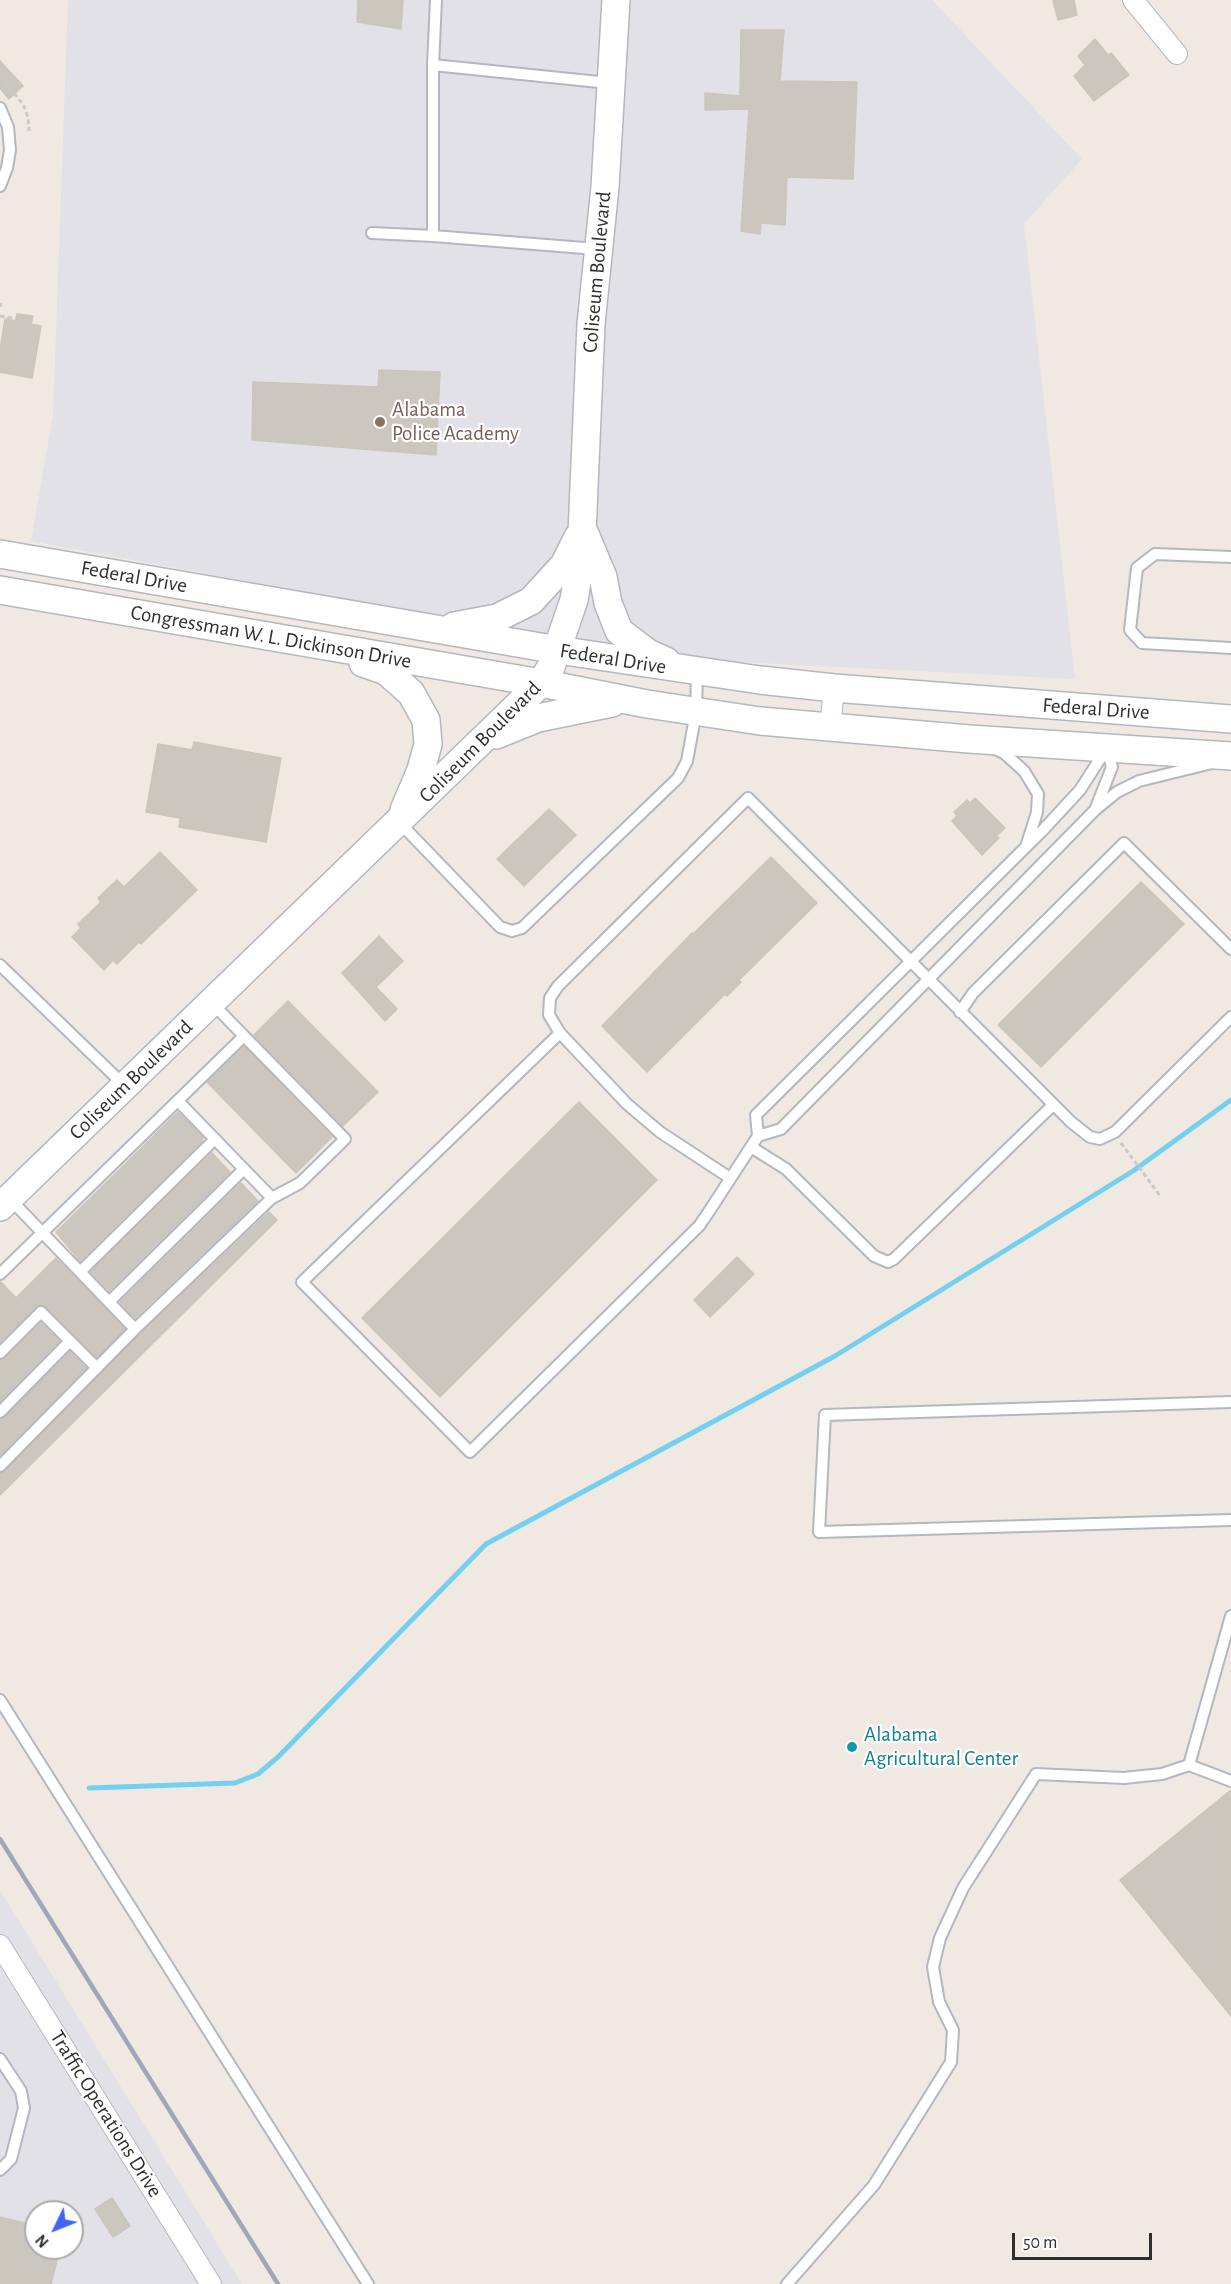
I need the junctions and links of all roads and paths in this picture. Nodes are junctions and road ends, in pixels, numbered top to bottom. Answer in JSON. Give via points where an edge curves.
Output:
{"nodes":[{"id":1,"x":436,"y":0,"type":"edge"},
{"id":2,"x":616,"y":0,"type":"edge"},
{"id":3,"x":1133,"y":0,"type":"edge"},
{"id":4,"x":1177,"y":54,"type":"dead end"},
{"id":5,"x":433,"y":65,"type":"junction"},
{"id":6,"x":0,"y":76,"type":"edge"},
{"id":7,"x":612,"y":83,"type":"junction"},
{"id":8,"x":0,"y":108,"type":"edge"},
{"id":9,"x":29,"y":131,"type":"dead end"},
{"id":10,"x":0,"y":186,"type":"edge"},
{"id":11,"x":372,"y":233,"type":"dead end"},
{"id":12,"x":433,"y":236,"type":"junction"},
{"id":13,"x":598,"y":249,"type":"junction"},
{"id":14,"x":0,"y":316,"type":"edge"},
{"id":15,"x":16,"y":319,"type":"dead end"},
{"id":16,"x":582,"y":527,"type":"junction"},
{"id":17,"x":0,"y":554,"type":"edge"},
{"id":18,"x":1231,"y":557,"type":"edge"},
{"id":19,"x":0,"y":590,"type":"edge"},
{"id":20,"x":435,"y":629,"type":"junction"},
{"id":21,"x":305,"y":643,"type":"junction"},
{"id":22,"x":1231,"y":648,"type":"edge"},
{"id":23,"x":558,"y":650,"type":"junction"},
{"id":24,"x":691,"y":671,"type":"junction"},
{"id":25,"x":542,"y":683,"type":"junction"},
{"id":26,"x":834,"y":688,"type":"junction"},
{"id":27,"x":627,"y":700,"type":"junction"},
{"id":28,"x":1111,"y":710,"type":"junction"},
{"id":29,"x":696,"y":712,"type":"junction"},
{"id":30,"x":1231,"y":718,"type":"edge"},
{"id":31,"x":830,"y":729,"type":"junction"},
{"id":32,"x":483,"y":740,"type":"junction"},
{"id":33,"x":969,"y":740,"type":"junction"},
{"id":34,"x":1107,"y":748,"type":"junction"},
{"id":35,"x":1231,"y":756,"type":"edge"},
{"id":36,"x":1095,"y":810,"type":"junction"},
{"id":37,"x":399,"y":822,"type":"junction"},
{"id":38,"x":1026,"y":847,"type":"junction"},
{"id":39,"x":1231,"y":949,"type":"edge"},
{"id":40,"x":910,"y":962,"type":"junction"},
{"id":41,"x":0,"y":965,"type":"edge"},
{"id":42,"x":928,"y":980,"type":"junction"},
{"id":43,"x":211,"y":1003,"type":"junction"},
{"id":44,"x":960,"y":1012,"type":"junction"},
{"id":45,"x":1231,"y":1017,"type":"edge"},
{"id":46,"x":560,"y":1034,"type":"junction"},
{"id":47,"x":244,"y":1036,"type":"junction"},
{"id":48,"x":124,"y":1086,"type":"junction"},
{"id":49,"x":178,"y":1101,"type":"junction"},
{"id":50,"x":1053,"y":1105,"type":"junction"},
{"id":51,"x":758,"y":1136,"type":"junction"},
{"id":52,"x":215,"y":1139,"type":"junction"},
{"id":53,"x":750,"y":1147,"type":"junction"},
{"id":54,"x":1129,"y":1154,"type":"dead end"},
{"id":55,"x":244,"y":1169,"type":"junction"},
{"id":56,"x":730,"y":1178,"type":"junction"},
{"id":57,"x":1161,"y":1197,"type":"dead end"},
{"id":58,"x":272,"y":1198,"type":"junction"},
{"id":59,"x":4,"y":1202,"type":"edge"},
{"id":60,"x":42,"y":1233,"type":"junction"},
{"id":61,"x":80,"y":1272,"type":"junction"},
{"id":62,"x":0,"y":1275,"type":"edge"},
{"id":63,"x":109,"y":1302,"type":"junction"},
{"id":64,"x":135,"y":1329,"type":"junction"},
{"id":65,"x":70,"y":1341,"type":"junction"},
{"id":66,"x":0,"y":1353,"type":"edge"},
{"id":67,"x":97,"y":1368,"type":"junction"},
{"id":68,"x":1231,"y":1402,"type":"edge"},
{"id":69,"x":0,"y":1412,"type":"edge"},
{"id":70,"x":0,"y":1466,"type":"edge"},
{"id":71,"x":1231,"y":1520,"type":"edge"},
{"id":72,"x":1231,"y":1616,"type":"edge"},
{"id":73,"x":0,"y":1700,"type":"edge"},
{"id":74,"x":1189,"y":1765,"type":"junction"},
{"id":75,"x":1231,"y":1781,"type":"edge"},
{"id":76,"x":0,"y":1945,"type":"edge"},
{"id":77,"x":0,"y":2059,"type":"edge"},
{"id":78,"x":0,"y":2170,"type":"edge"},
{"id":79,"x":211,"y":2284,"type":"edge"},
{"id":80,"x":368,"y":2284,"type":"edge"},
{"id":81,"x":787,"y":2284,"type":"edge"}],
"edges":[{"from":1,"to":5,"type":"lane"},
{"from":2,"to":7,"type":"main road","name":"Coliseum Boulevard"},
{"from":3,"to":4,"type":"street"},
{"from":5,"to":7,"type":"lane"},
{"from":5,"to":12,"type":"lane"},
{"from":6,"to":9,"type":"path","via":[[23,104]]},
{"from":7,"to":13,"type":"main road","name":"Coliseum Boulevard"},
{"from":8,"to":10,"type":"lane","via":[[8,128],[10,150]]},
{"from":11,"to":12,"type":"lane"},
{"from":12,"to":13,"type":"lane"},
{"from":13,"to":16,"type":"main road","name":"Coliseum Boulevard"},
{"from":14,"to":15,"type":"path"},
{"from":16,"to":20,"type":"main road","via":[[564,565],[531,601],[497,618]]},
{"from":16,"to":23,"type":"main road","name":"Coliseum Boulevard","via":[[579,579]]},
{"from":16,"to":24,"type":"main road","via":[[603,577],[619,631],[648,653]]},
{"from":17,"to":20,"type":"main road","name":"Federal Drive"},
{"from":18,"to":22,"type":"lane","via":[[1155,554],[1137,568],[1130,630],[1142,643]]},
{"from":19,"to":21,"type":"main road","name":"Congressman W. L. Dickinson Drive"},
{"from":20,"to":23,"type":"main road","name":"Federal Drive"},
{"from":21,"to":25,"type":"main road","name":"Congressman W. L. Dickinson Drive"},
{"from":21,"to":37,"type":"main road","via":[[386,671],[411,693],[426,720],[428,744]]},
{"from":23,"to":24,"type":"main road","name":"Federal Drive"},
{"from":23,"to":25,"type":"main road","name":"Coliseum Boulevard"},
{"from":24,"to":26,"type":"main road","name":"Federal Drive"},
{"from":24,"to":29,"type":"lane"},
{"from":25,"to":27,"type":"main road","name":"Federal Drive"},
{"from":25,"to":32,"type":"main road","name":"Coliseum Boulevard"},
{"from":26,"to":28,"type":"main road","name":"Federal Drive"},
{"from":26,"to":31,"type":"street"},
{"from":27,"to":29,"type":"main road","name":"Federal Drive"},
{"from":27,"to":32,"type":"main road","via":[[538,718]]},
{"from":28,"to":30,"type":"main road","name":"Federal Drive"},
{"from":28,"to":34,"type":"main road"},
{"from":29,"to":31,"type":"main road","name":"Federal Drive"},
{"from":29,"to":37,"type":"lane","via":[[687,761],[678,778],[522,928],[512,931],[501,927]]},
{"from":31,"to":33,"type":"main road","name":"Federal Drive"},
{"from":32,"to":37,"type":"main road","name":"Coliseum Boulevard"},
{"from":33,"to":34,"type":"main road","name":"Federal Drive"},
{"from":33,"to":38,"type":"lane","via":[[1004,753],[1024,771],[1038,794],[1038,812]]},
{"from":34,"to":35,"type":"main road","name":"Federal Drive"},
{"from":34,"to":36,"type":"lane","via":[[1113,767]]},
{"from":34,"to":38,"type":"lane","via":[[1080,790]]},
{"from":35,"to":36,"type":"lane","via":[[1139,781]]},
{"from":36,"to":42,"type":"lane"},
{"from":37,"to":43,"type":"main road","name":"Coliseum Boulevard"},
{"from":38,"to":40,"type":"lane"},
{"from":39,"to":44,"type":"lane","via":[[1124,843],[973,993]]},
{"from":40,"to":42,"type":"lane"},
{"from":40,"to":46,"type":"lane","via":[[748,798],[558,986],[550,998],[549,1015]]},
{"from":40,"to":51,"type":"lane","via":[[756,1115]]},
{"from":41,"to":48,"type":"lane"},
{"from":42,"to":44,"type":"lane"},
{"from":42,"to":51,"type":"lane","via":[[781,1129]]},
{"from":43,"to":47,"type":"lane"},
{"from":43,"to":48,"type":"main road","name":"Coliseum Boulevard"},
{"from":44,"to":50,"type":"lane"},
{"from":45,"to":50,"type":"lane","via":[[1108,1137],[1090,1137]]},
{"from":46,"to":56,"type":"lane","via":[[627,1104],[664,1136]]},
{"from":46,"to":56,"type":"lane","via":[[302,1281],[470,1452],[699,1226]]},
{"from":47,"to":49,"type":"lane"},
{"from":47,"to":58,"type":"lane","via":[[345,1139],[300,1183]]},
{"from":48,"to":59,"type":"main road","name":"Coliseum Boulevard"},
{"from":49,"to":52,"type":"lane"},
{"from":49,"to":60,"type":"lane"},
{"from":50,"to":53,"type":"lane","via":[[888,1262],[874,1256],[786,1169]]},
{"from":51,"to":53,"type":"lane"},
{"from":52,"to":55,"type":"lane"},
{"from":52,"to":61,"type":"lane"},
{"from":53,"to":56,"type":"lane"},
{"from":54,"to":57,"type":"path"},
{"from":55,"to":58,"type":"lane"},
{"from":55,"to":63,"type":"lane"},
{"from":58,"to":64,"type":"lane"},
{"from":59,"to":60,"type":"lane"},
{"from":60,"to":61,"type":"lane"},
{"from":60,"to":62,"type":"lane"},
{"from":61,"to":63,"type":"lane"},
{"from":63,"to":64,"type":"lane"},
{"from":64,"to":67,"type":"lane"},
{"from":65,"to":66,"type":"lane","via":[[41,1312]]},
{"from":65,"to":67,"type":"lane"},
{"from":65,"to":69,"type":"lane"},
{"from":67,"to":70,"type":"lane"},
{"from":68,"to":71,"type":"lane","via":[[825,1415],[819,1532]]},
{"from":72,"to":74,"type":"lane"},
{"from":73,"to":80,"type":"lane"},
{"from":74,"to":75,"type":"lane"},
{"from":74,"to":81,"type":"lane","via":[[1162,1774],[1124,1778],[1036,1773],[963,1888],[940,1938],[933,1967],[939,2002],[953,2030],[951,2062],[874,2185]]},
{"from":76,"to":79,"type":"street","name":"Traffic Operations Drive"},
{"from":77,"to":78,"type":"lane","via":[[21,2091],[24,2108],[11,2159]]}]}
